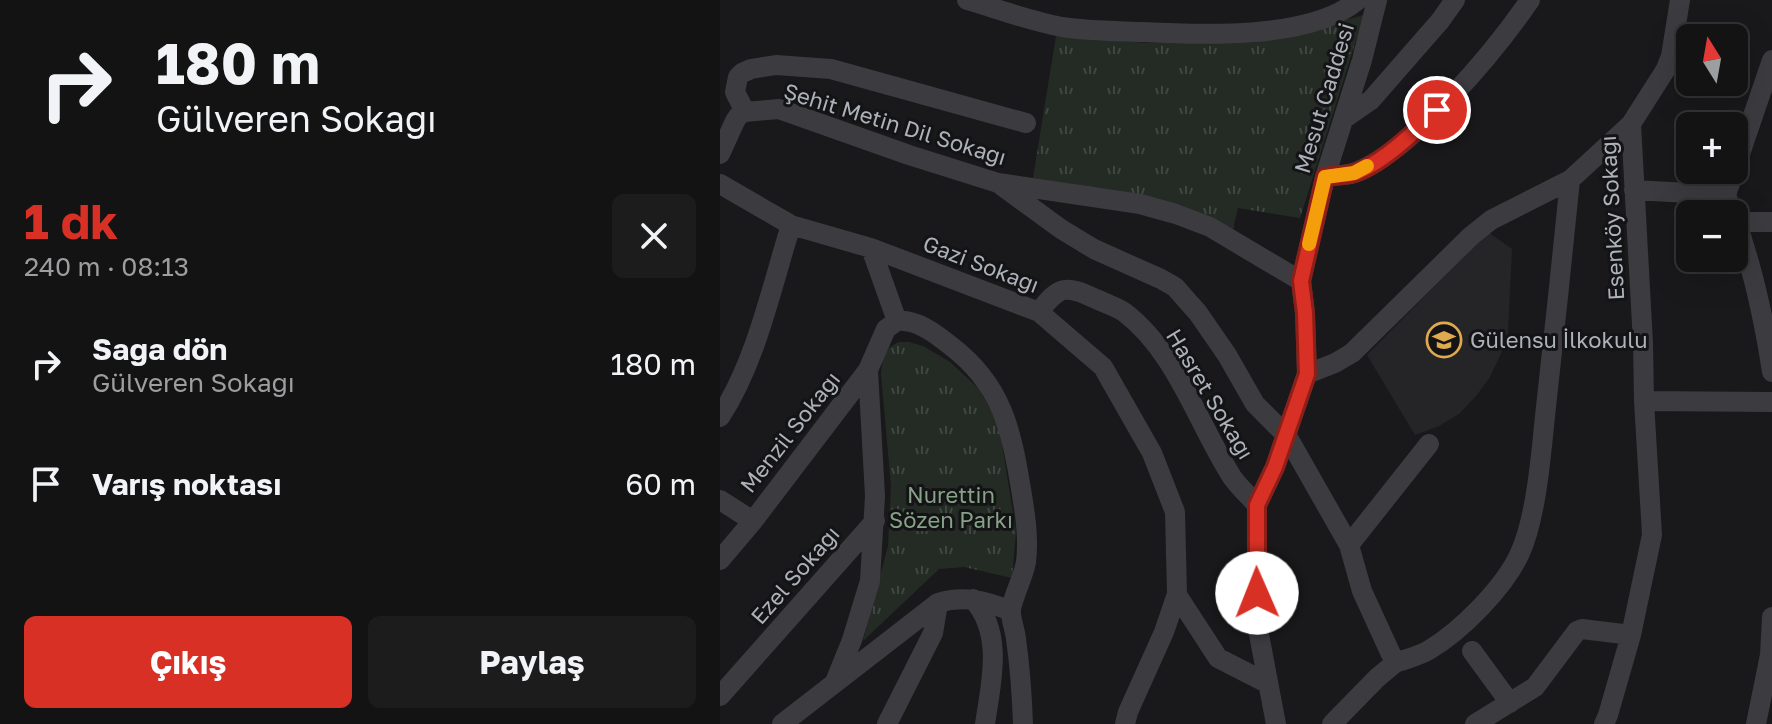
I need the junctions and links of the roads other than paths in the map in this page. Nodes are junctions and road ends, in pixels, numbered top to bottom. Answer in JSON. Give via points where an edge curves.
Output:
{"nodes":[{"id":1,"x":967,"y":0,"type":"edge"},
{"id":2,"x":1358,"y":0,"type":"edge"},
{"id":3,"x":1377,"y":0,"type":"edge"},
{"id":4,"x":1455,"y":0,"type":"edge"},
{"id":5,"x":1530,"y":0,"type":"edge"},
{"id":6,"x":1680,"y":0,"type":"edge"},
{"id":7,"x":1772,"y":60,"type":"edge"},
{"id":8,"x":745,"y":112,"type":"junction"},
{"id":9,"x":1345,"y":118,"type":"junction"},
{"id":10,"x":1026,"y":123,"type":"dead end"},
{"id":11,"x":1631,"y":124,"type":"junction"},
{"id":12,"x":720,"y":154,"type":"edge"},
{"id":13,"x":1325,"y":177,"type":"junction"},
{"id":14,"x":1570,"y":180,"type":"junction"},
{"id":15,"x":998,"y":183,"type":"junction"},
{"id":16,"x":720,"y":184,"type":"edge"},
{"id":17,"x":1634,"y":190,"type":"junction"},
{"id":18,"x":1679,"y":200,"type":"edge"},
{"id":19,"x":1735,"y":200,"type":"edge"},
{"id":20,"x":1748,"y":216,"type":"edge"},
{"id":21,"x":1772,"y":222,"type":"edge"},
{"id":22,"x":791,"y":225,"type":"junction"},
{"id":23,"x":871,"y":248,"type":"junction"},
{"id":24,"x":1748,"y":261,"type":"edge"},
{"id":25,"x":1301,"y":281,"type":"junction"},
{"id":26,"x":1039,"y":312,"type":"junction"},
{"id":27,"x":897,"y":321,"type":"junction"},
{"id":28,"x":868,"y":370,"type":"junction"},
{"id":29,"x":1772,"y":372,"type":"edge"},
{"id":30,"x":1307,"y":374,"type":"junction"},
{"id":31,"x":1644,"y":401,"type":"junction"},
{"id":32,"x":1772,"y":402,"type":"edge"},
{"id":33,"x":720,"y":417,"type":"edge"},
{"id":34,"x":1287,"y":436,"type":"junction"},
{"id":35,"x":1429,"y":444,"type":"dead end"},
{"id":36,"x":720,"y":500,"type":"edge"},
{"id":37,"x":1257,"y":505,"type":"junction"},
{"id":38,"x":753,"y":521,"type":"junction"},
{"id":39,"x":875,"y":521,"type":"junction"},
{"id":40,"x":728,"y":541,"type":"edge"},
{"id":41,"x":1349,"y":545,"type":"junction"},
{"id":42,"x":720,"y":560,"type":"edge"},
{"id":43,"x":1177,"y":595,"type":"junction"},
{"id":44,"x":973,"y":599,"type":"junction"},
{"id":45,"x":938,"y":603,"type":"junction"},
{"id":46,"x":1011,"y":611,"type":"junction"},
{"id":47,"x":1772,"y":617,"type":"edge"},
{"id":48,"x":1631,"y":635,"type":"junction"},
{"id":49,"x":1472,"y":651,"type":"dead end"},
{"id":50,"x":1395,"y":663,"type":"junction"},
{"id":51,"x":835,"y":682,"type":"junction"},
{"id":52,"x":1267,"y":683,"type":"junction"},
{"id":53,"x":720,"y":696,"type":"edge"},
{"id":54,"x":1510,"y":703,"type":"junction"},
{"id":55,"x":782,"y":724,"type":"edge"},
{"id":56,"x":887,"y":724,"type":"edge"},
{"id":57,"x":985,"y":724,"type":"edge"},
{"id":58,"x":1023,"y":724,"type":"edge"},
{"id":59,"x":1125,"y":724,"type":"edge"},
{"id":60,"x":1276,"y":724,"type":"edge"},
{"id":61,"x":1332,"y":724,"type":"edge"},
{"id":62,"x":1475,"y":724,"type":"edge"},
{"id":63,"x":1604,"y":724,"type":"edge"},
{"id":64,"x":1756,"y":724,"type":"edge"}],
"edges":[{"from":1,"to":2,"type":"street","via":[[1067,27],[1214,34],[1299,25]]},
{"from":3,"to":9,"type":"street","name":"Mesut Caddesi"},
{"from":4,"to":9,"type":"street","via":[[1371,100]]},
{"from":5,"to":13,"type":"street","via":[[1459,88],[1415,131],[1386,156],[1354,173]]},
{"from":6,"to":11,"type":"street","name":"Esenköy Sokağı","via":[[1666,69]]},
{"from":7,"to":19,"type":"street"},
{"from":8,"to":10,"type":"street","via":[[735,92],[738,77],[776,65],[831,69]]},
{"from":8,"to":12,"type":"street"},
{"from":8,"to":15,"type":"street","name":"Şehit Metin Dil Sokağı","via":[[779,109]]},
{"from":9,"to":13,"type":"street","name":"Mesut Caddesi"},
{"from":11,"to":14,"type":"street"},
{"from":11,"to":17,"type":"street","name":"Esenköy Sokağı"},
{"from":13,"to":25,"type":"street","name":"Mesut Caddesi"},
{"from":14,"to":30,"type":"street","via":[[1491,220],[1352,353]]},
{"from":14,"to":50,"type":"street","via":[[1543,439],[1519,555],[1493,594],[1457,630]]},
{"from":15,"to":25,"type":"street","name":"Şehit Metin Dil Sokağı","via":[[1176,214],[1210,227]]},
{"from":15,"to":34,"type":"street","via":[[1094,249],[1175,287],[1227,355],[1259,409]]},
{"from":16,"to":22,"type":"street","name":"Gazi Sokağı"},
{"from":17,"to":18,"type":"street"},
{"from":17,"to":31,"type":"street","name":"Esenköy Sokağı"},
{"from":20,"to":21,"type":"street"},
{"from":22,"to":23,"type":"street","name":"Gazi Sokağı"},
{"from":22,"to":33,"type":"street","via":[[749,364]]},
{"from":23,"to":26,"type":"street","name":"Gazi Sokağı"},
{"from":23,"to":27,"type":"street"},
{"from":24,"to":29,"type":"street"},
{"from":25,"to":30,"type":"street","name":"Mesut Caddesi"},
{"from":26,"to":37,"type":"street","name":"Hasret Sokağı","via":[[1053,294],[1064,290],[1092,296],[1124,313],[1165,356],[1233,479]]},
{"from":26,"to":43,"type":"street","name":"Gazi Sokağı","via":[[1103,367],[1152,453],[1175,512]]},
{"from":27,"to":28,"type":"street","via":[[886,329]]},
{"from":27,"to":46,"type":"street","via":[[911,321],[960,353],[1003,409],[1016,457],[1027,541]]},
{"from":28,"to":38,"type":"street","name":"Menzil Sokağı"},
{"from":28,"to":39,"type":"street"},
{"from":30,"to":34,"type":"street","name":"Mesut Caddesi"},
{"from":31,"to":32,"type":"street"},
{"from":31,"to":48,"type":"street","name":"Esenköy Sokağı","via":[[1652,535]]},
{"from":34,"to":37,"type":"street","name":"Mesut Caddesi"},
{"from":34,"to":41,"type":"street"},
{"from":35,"to":41,"type":"street"},
{"from":36,"to":38,"type":"street"},
{"from":37,"to":52,"type":"street","name":"Mesut Caddesi","via":[[1257,624]]},
{"from":38,"to":40,"type":"street","name":"Menzil Sokağı"},
{"from":39,"to":51,"type":"street","via":[[870,581]]},
{"from":39,"to":53,"type":"street","name":"Ezel Sokağı"},
{"from":40,"to":42,"type":"street","name":"Menzil Sokağı"},
{"from":41,"to":50,"type":"street","via":[[1362,591]]},
{"from":43,"to":52,"type":"street","via":[[1218,658]]},
{"from":43,"to":59,"type":"street","name":"Gazi Sokağı"},
{"from":44,"to":45,"type":"street"},
{"from":44,"to":46,"type":"street"},
{"from":44,"to":57,"type":"street","via":[[989,624],[993,651]]},
{"from":45,"to":51,"type":"street"},
{"from":45,"to":56,"type":"street","via":[[933,633]]},
{"from":46,"to":58,"type":"street"},
{"from":47,"to":64,"type":"street"},
{"from":48,"to":54,"type":"street","via":[[1577,631],[1535,687]]},
{"from":48,"to":63,"type":"street","name":"Esenköy Sokağı"},
{"from":49,"to":54,"type":"street"},
{"from":50,"to":61,"type":"street"},
{"from":51,"to":55,"type":"street"},
{"from":52,"to":60,"type":"street","name":"Mesut Caddesi"},
{"from":54,"to":62,"type":"street"}]}
